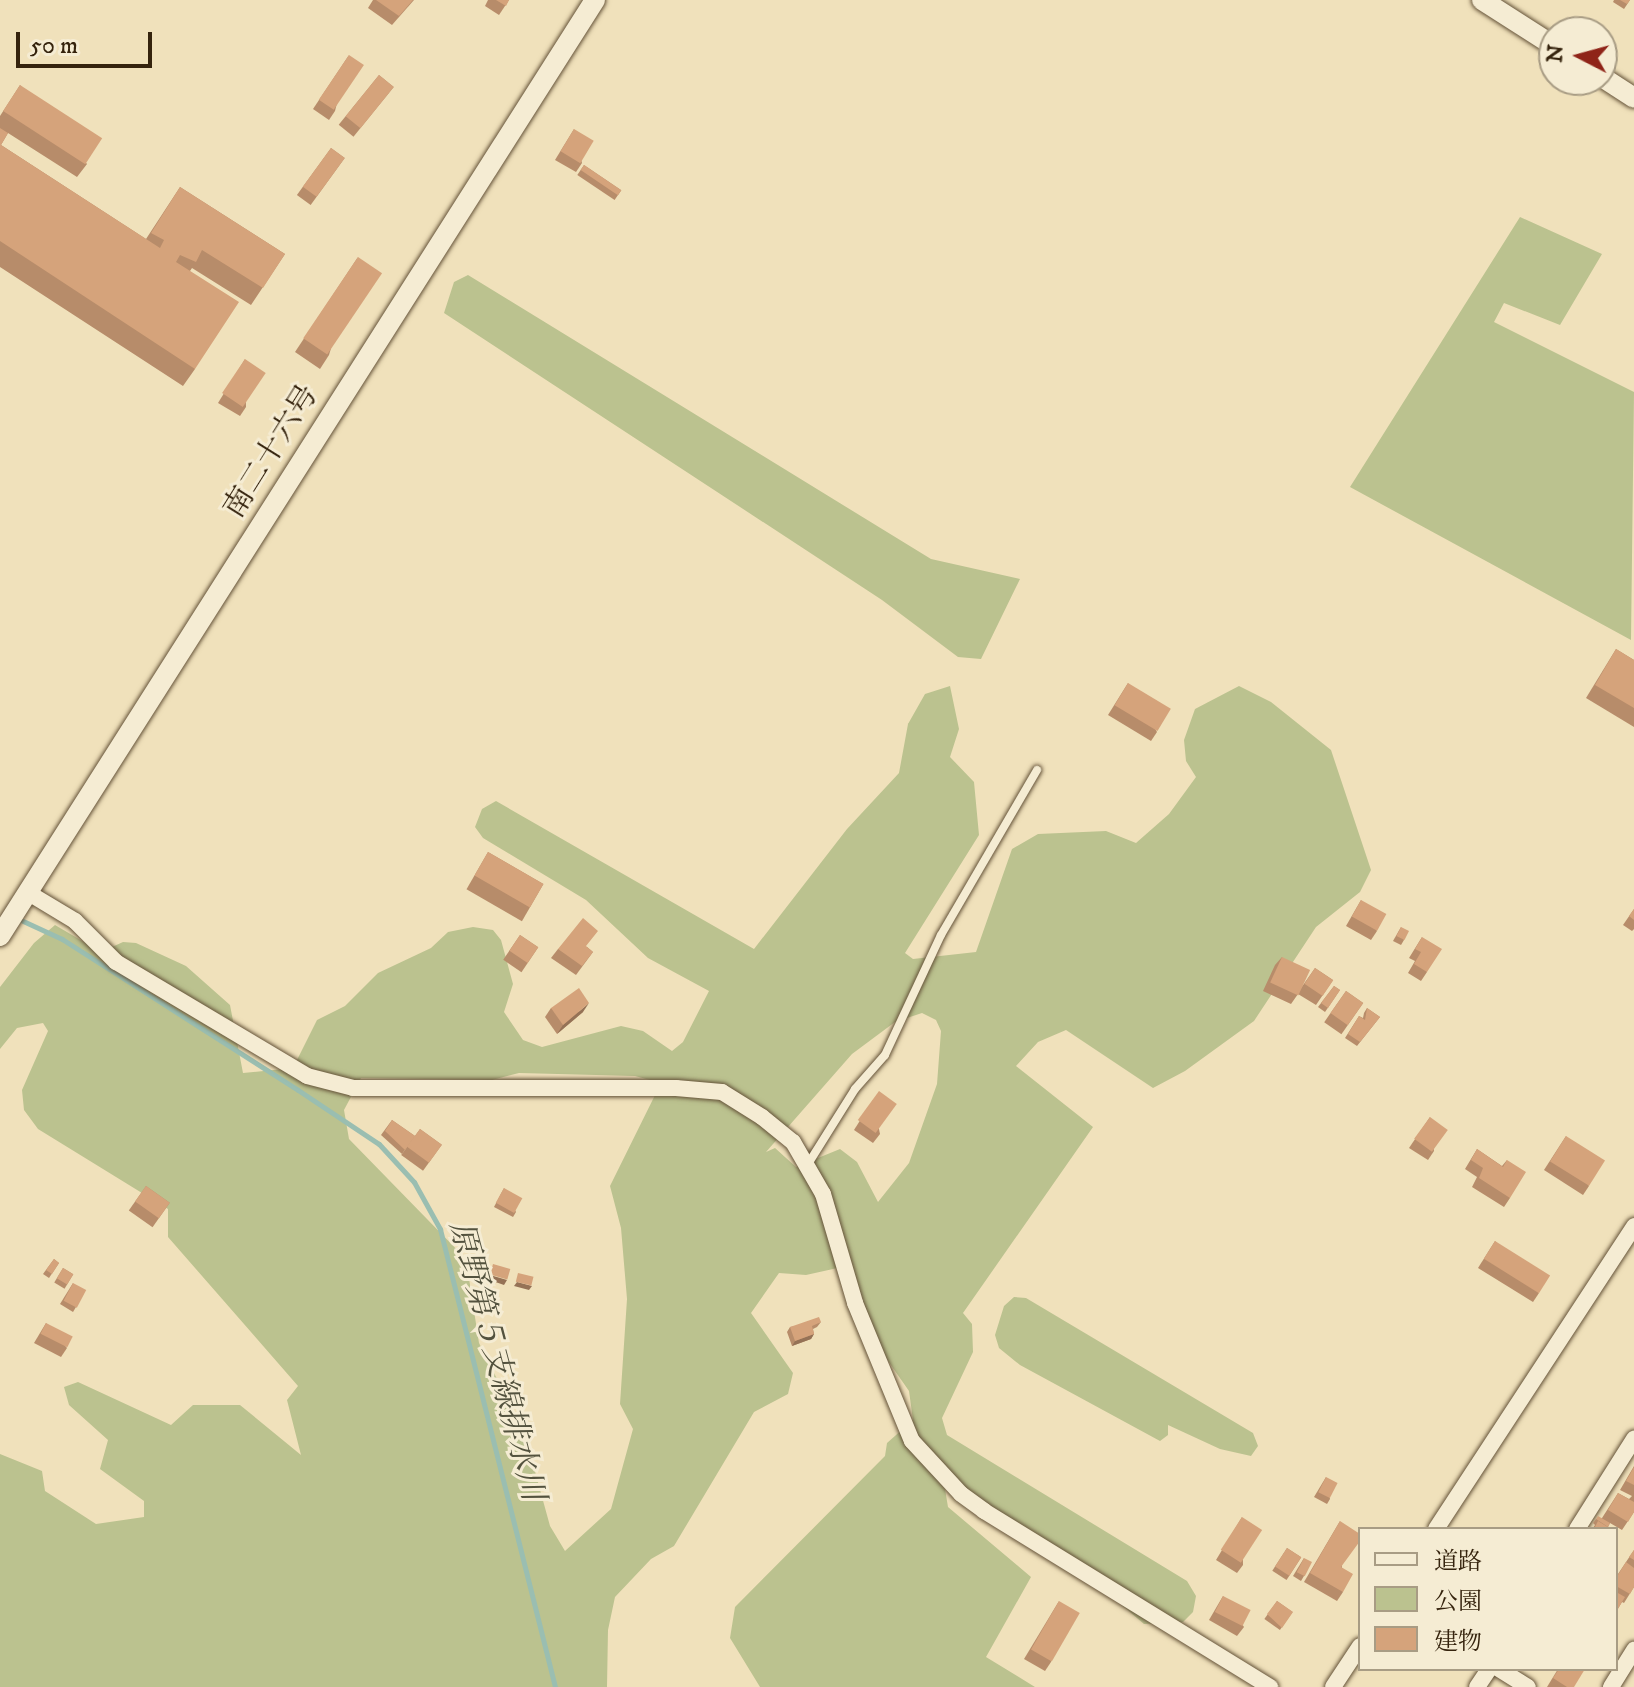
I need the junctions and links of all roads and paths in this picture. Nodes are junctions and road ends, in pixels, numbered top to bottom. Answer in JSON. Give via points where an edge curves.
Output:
{"nodes":[{"id":1,"x":595,"y":0,"type":"edge"},
{"id":2,"x":1482,"y":0,"type":"edge"},
{"id":3,"x":1538,"y":36,"type":"edge"},
{"id":4,"x":1037,"y":770,"type":"dead end"},
{"id":5,"x":27,"y":892,"type":"junction"},
{"id":6,"x":0,"y":936,"type":"edge"},
{"id":7,"x":808,"y":1164,"type":"junction"},
{"id":8,"x":1634,"y":1226,"type":"edge"},
{"id":9,"x":1634,"y":1439,"type":"edge"},
{"id":10,"x":1437,"y":1527,"type":"edge"},
{"id":11,"x":1578,"y":1527,"type":"edge"},
{"id":12,"x":1358,"y":1649,"type":"edge"},
{"id":13,"x":1634,"y":1650,"type":"edge"},
{"id":14,"x":1502,"y":1671,"type":"edge"},
{"id":15,"x":1270,"y":1687,"type":"edge"},
{"id":16,"x":1333,"y":1687,"type":"edge"},
{"id":17,"x":1528,"y":1687,"type":"edge"},
{"id":18,"x":1611,"y":1687,"type":"edge"}],
"edges":[{"from":1,"to":5,"type":"street","name":"南二十六号"},
{"from":2,"to":3,"type":"street"},
{"from":4,"to":7,"type":"lane","via":[[941,935],[885,1055],[855,1089]]},
{"from":5,"to":6,"type":"street","name":"南二十六号"},
{"from":5,"to":7,"type":"street","via":[[75,921],[116,962],[307,1076],[353,1088],[644,1086],[722,1092],[793,1142]]},
{"from":7,"to":15,"type":"street","via":[[823,1194],[855,1303],[912,1441],[984,1511]]},
{"from":8,"to":10,"type":"street"},
{"from":9,"to":11,"type":"street"},
{"from":12,"to":16,"type":"street"},
{"from":13,"to":18,"type":"street"},
{"from":14,"to":17,"type":"street"}]}
